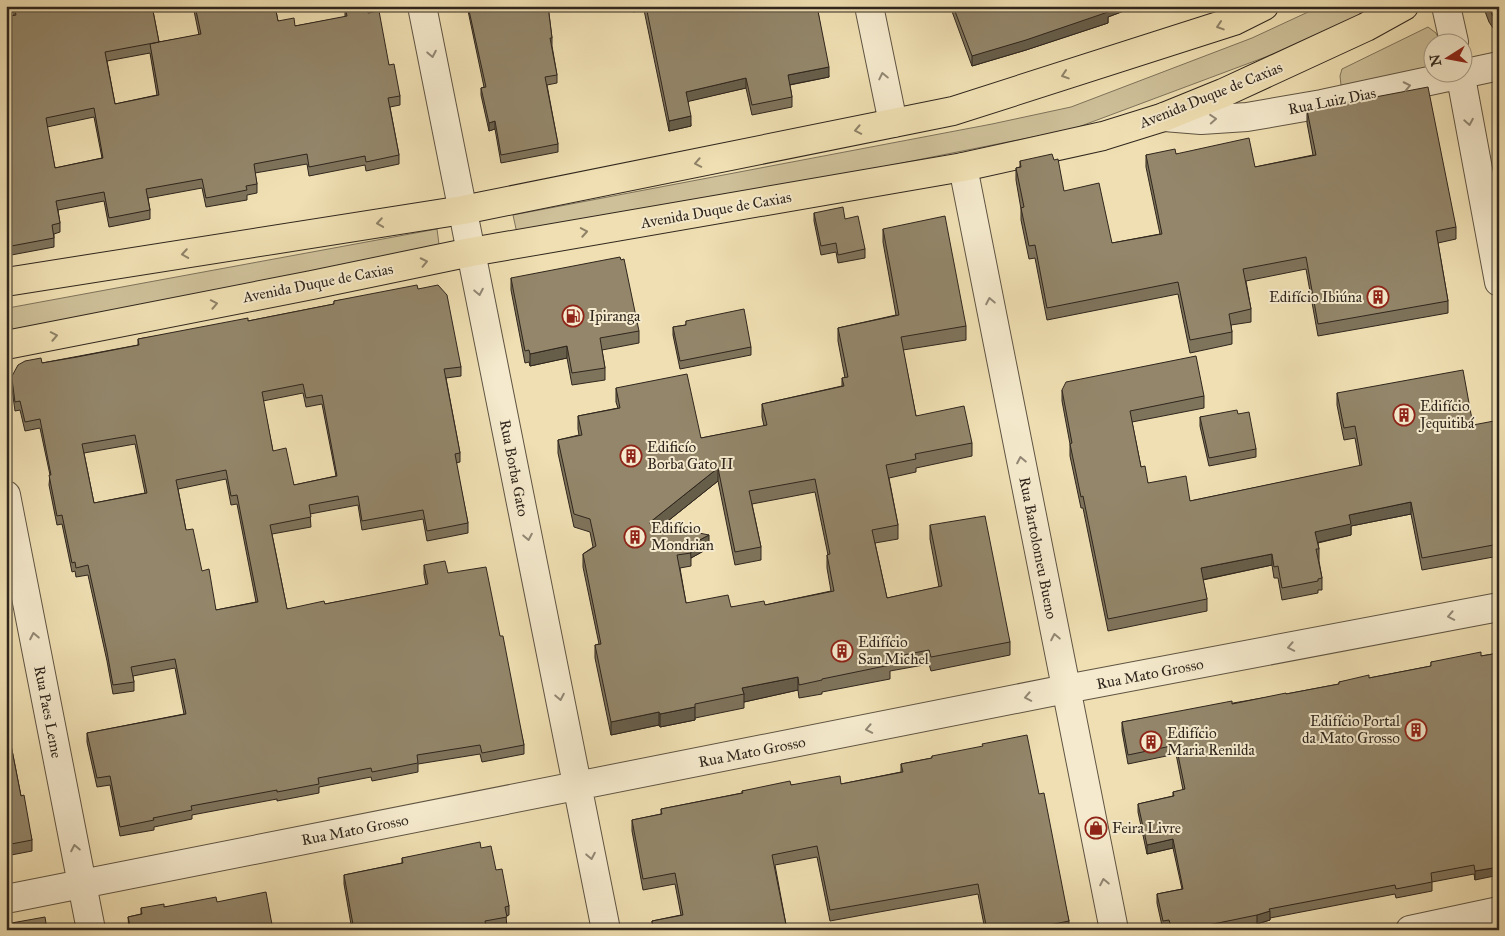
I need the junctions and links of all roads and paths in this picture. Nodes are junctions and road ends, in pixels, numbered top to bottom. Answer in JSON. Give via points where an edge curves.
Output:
{"nodes":[{"id":1,"x":422,"y":6,"type":"edge"},
{"id":2,"x":869,"y":6,"type":"edge"},
{"id":3,"x":1264,"y":6,"type":"edge"},
{"id":4,"x":1404,"y":6,"type":"edge"},
{"id":5,"x":1446,"y":6,"type":"edge"},
{"id":6,"x":1452,"y":32,"type":"edge"},
{"id":7,"x":1499,"y":66,"type":"edge"},
{"id":8,"x":1472,"y":72,"type":"edge"},
{"id":9,"x":1423,"y":82,"type":"edge"},
{"id":10,"x":1462,"y":82,"type":"edge"},
{"id":11,"x":1164,"y":117,"type":"junction"},
{"id":12,"x":893,"y":123,"type":"junction"},
{"id":13,"x":963,"y":167,"type":"junction"},
{"id":14,"x":462,"y":210,"type":"junction"},
{"id":15,"x":471,"y":252,"type":"junction"},
{"id":16,"x":6,"y":282,"type":"edge"},
{"id":17,"x":1499,"y":282,"type":"edge"},
{"id":18,"x":6,"y":345,"type":"edge"},
{"id":19,"x":6,"y":495,"type":"edge"},
{"id":20,"x":1499,"y":607,"type":"edge"},
{"id":21,"x":1066,"y":690,"type":"junction"},
{"id":22,"x":578,"y":786,"type":"junction"},
{"id":23,"x":82,"y":884,"type":"junction"},
{"id":24,"x":6,"y":899,"type":"edge"},
{"id":25,"x":1499,"y":911,"type":"edge"},
{"id":26,"x":91,"y":930,"type":"edge"},
{"id":27,"x":606,"y":930,"type":"edge"},
{"id":28,"x":1114,"y":930,"type":"edge"},
{"id":29,"x":1410,"y":930,"type":"edge"}],
"edges":[{"from":1,"to":14,"type":"street","name":"Rua Borba Gato","one_way":true},
{"from":12,"to":2,"type":"street","one_way":true},
{"from":3,"to":12,"type":"main road","one_way":true,"via":[[1234,21],[962,108]]},
{"from":4,"to":11,"type":"main road","name":"Avenida Duque de Caxias","via":[[1366,28]]},
{"from":5,"to":6,"type":"street"},
{"from":7,"to":8,"type":"street","name":"Rua Luiz Dias"},
{"from":11,"to":9,"type":"street","name":"Rua Luiz Dias","one_way":true,"via":[[1200,120],[1247,117]]},
{"from":10,"to":17,"type":"street","one_way":true},
{"from":11,"to":13,"type":"main road","name":"Avenida Duque de Caxias","via":[[1103,136]]},
{"from":12,"to":14,"type":"main road","one_way":true},
{"from":15,"to":13,"type":"main road","name":"Avenida Duque de Caxias","one_way":true},
{"from":21,"to":13,"type":"street","name":"Rua Bartolomeu Bueno","one_way":true},
{"from":14,"to":15,"type":"street","name":"Rua Borba Gato"},
{"from":14,"to":16,"type":"main road","one_way":true},
{"from":18,"to":15,"type":"main road","name":"Avenida Duque de Caxias","one_way":true},
{"from":15,"to":22,"type":"street","name":"Rua Borba Gato","one_way":true},
{"from":23,"to":19,"type":"street","name":"Rua Paes Leme","one_way":true},
{"from":20,"to":21,"type":"street","name":"Rua Mato Grosso","one_way":true},
{"from":21,"to":22,"type":"street","name":"Rua Mato Grosso","one_way":true},
{"from":28,"to":21,"type":"street","name":"Rua Bartolomeu Bueno","one_way":true},
{"from":22,"to":23,"type":"street","name":"Rua Mato Grosso"},
{"from":22,"to":27,"type":"street","name":"Rua Borba Gato","one_way":true},
{"from":23,"to":24,"type":"street","name":"Rua Mato Grosso"},
{"from":23,"to":26,"type":"street","name":"Rua Paes Leme"},
{"from":25,"to":29,"type":"street"}]}
